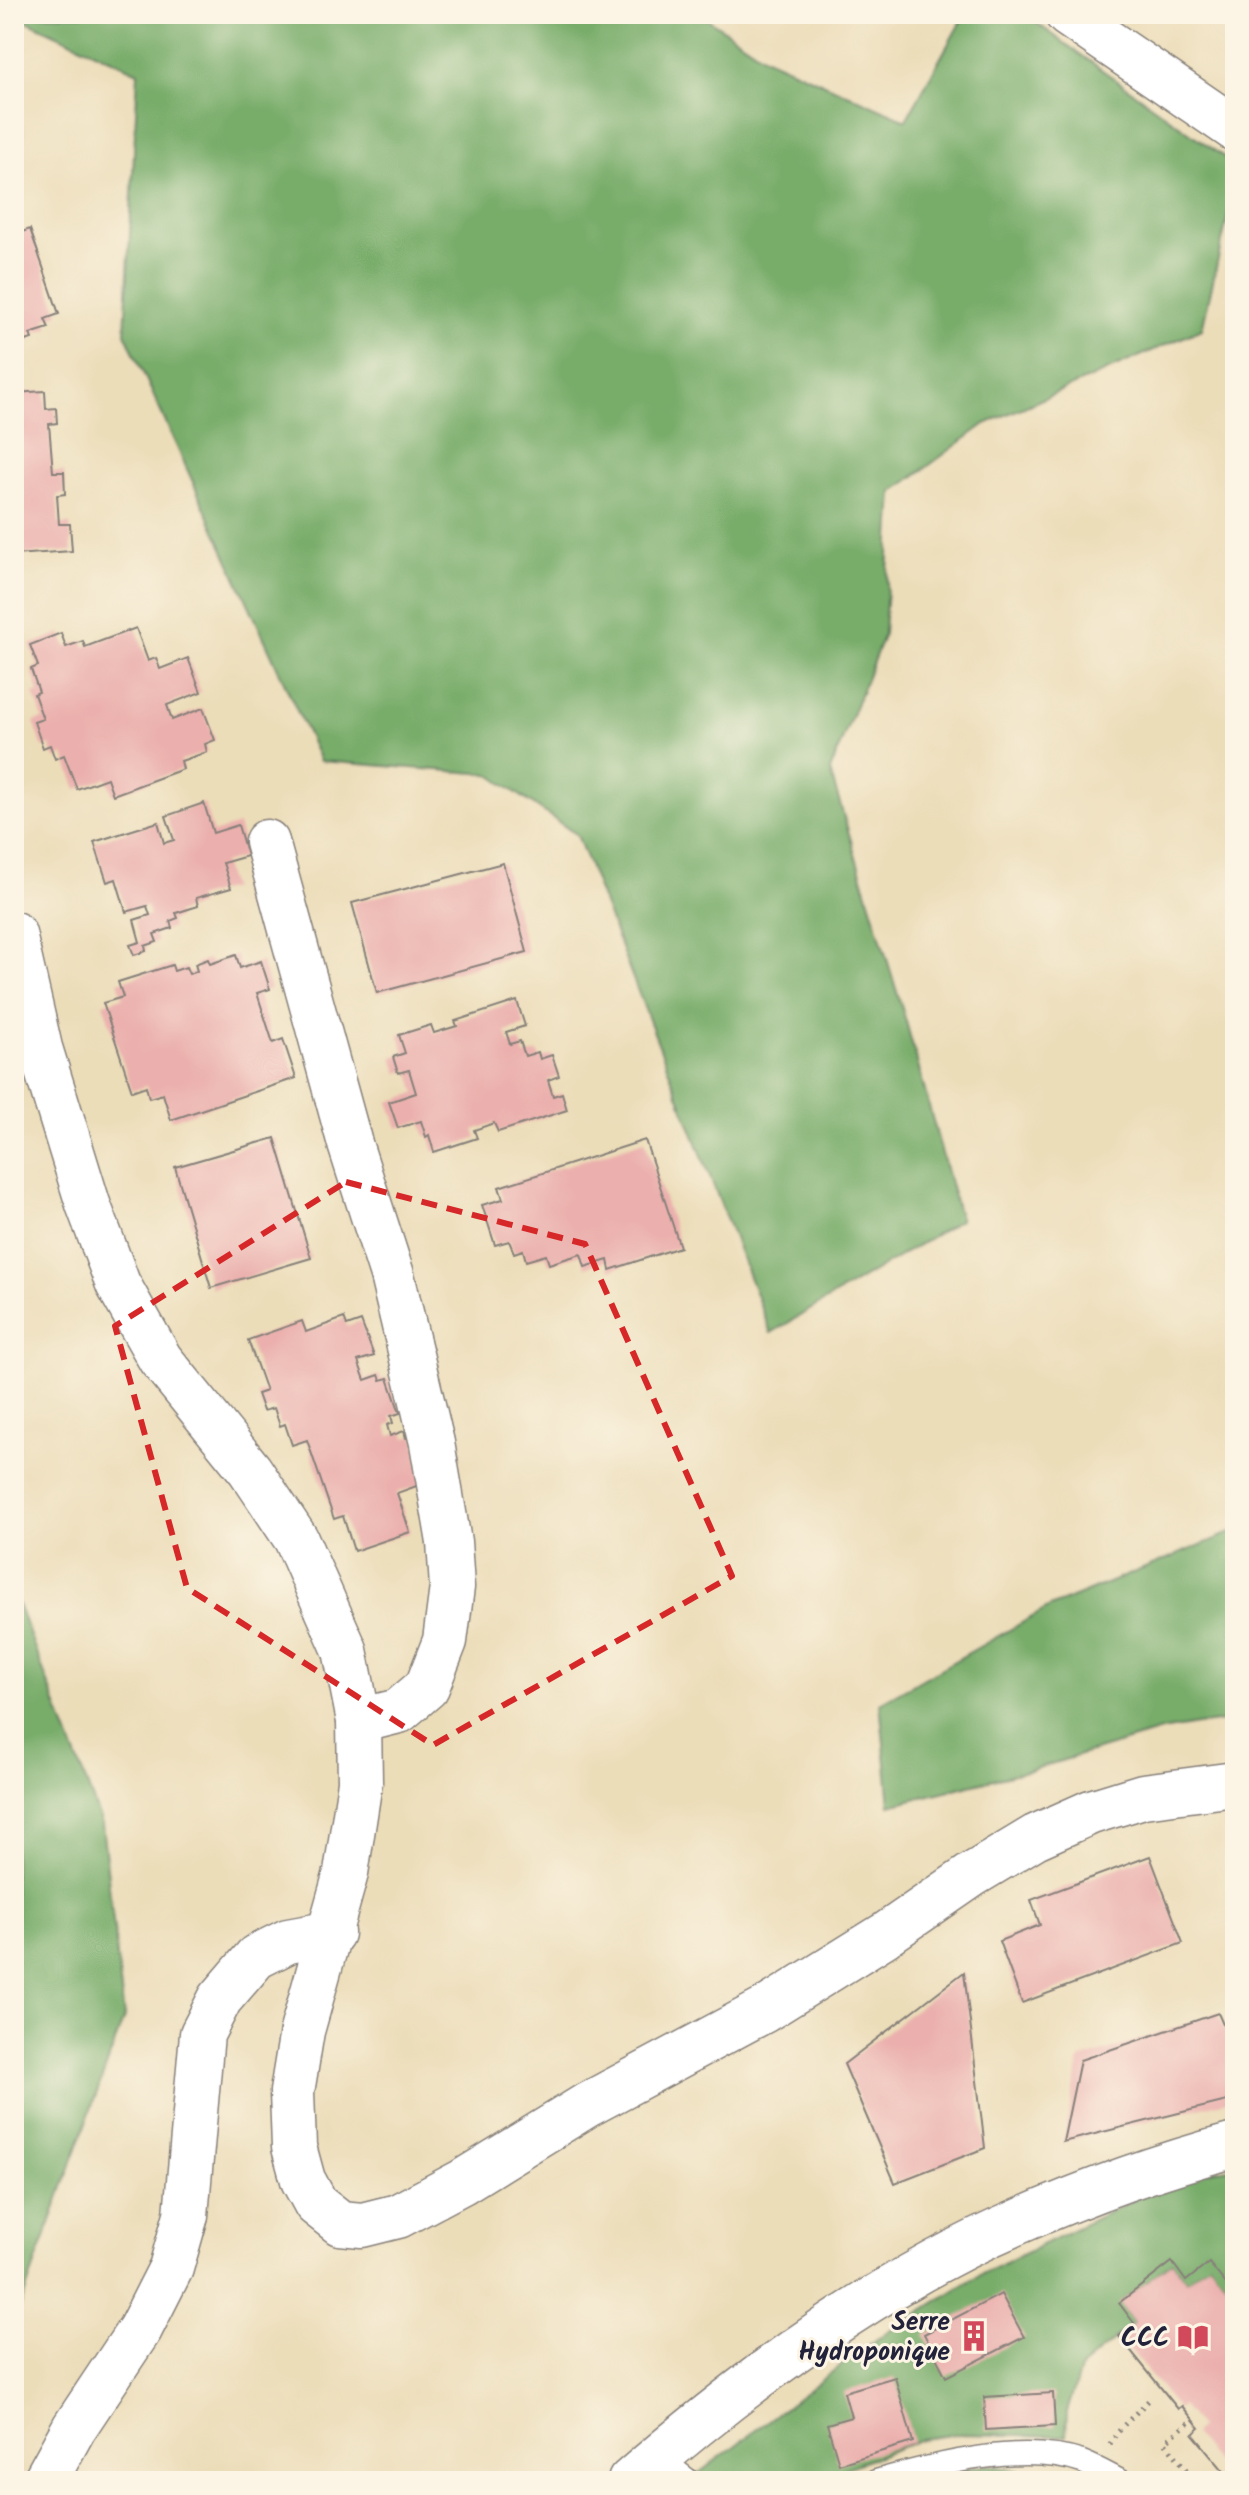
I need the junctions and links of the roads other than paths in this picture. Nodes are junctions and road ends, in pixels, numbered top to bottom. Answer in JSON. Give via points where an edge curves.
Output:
{"nodes":[{"id":1,"x":1067,"y":14,"type":"edge"},
{"id":2,"x":1235,"y":129,"type":"edge"},
{"id":3,"x":267,"y":842,"type":"dead end"},
{"id":4,"x":14,"y":934,"type":"edge"},
{"id":5,"x":359,"y":1721,"type":"junction"},
{"id":6,"x":1235,"y":1784,"type":"edge"},
{"id":7,"x":332,"y":1933,"type":"junction"},
{"id":8,"x":1235,"y":2145,"type":"edge"},
{"id":9,"x":659,"y":2473,"type":"edge"},
{"id":10,"x":45,"y":2481,"type":"edge"},
{"id":11,"x":876,"y":2481,"type":"edge"},
{"id":12,"x":1121,"y":2481,"type":"edge"}],
"edges":[{"from":1,"to":2,"type":"street"},
{"from":3,"to":5,"type":"street","via":[[350,1144],[392,1275],[432,1443],[449,1542],[452,1587],[445,1641],[427,1687],[399,1711]]},
{"from":4,"to":5,"type":"street","via":[[40,1048],[118,1284],[160,1359],[250,1470],[296,1539],[345,1650]]},
{"from":5,"to":7,"type":"street","via":[[360,1782]]},
{"from":6,"to":7,"type":"street","via":[[1143,1796],[1035,1837],[763,2011],[587,2105],[462,2182],[398,2216],[362,2225],[340,2223],[316,2204],[294,2147],[292,2092],[302,2031]]},
{"from":7,"to":10,"type":"street","via":[[288,1941],[256,1957],[220,1999],[202,2034],[186,2215],[171,2268],[140,2329]]},
{"from":8,"to":9,"type":"street","via":[[1086,2194],[946,2257],[854,2311],[770,2370]]},
{"from":11,"to":12,"type":"lane","via":[[993,2455],[1081,2462]]}]}
